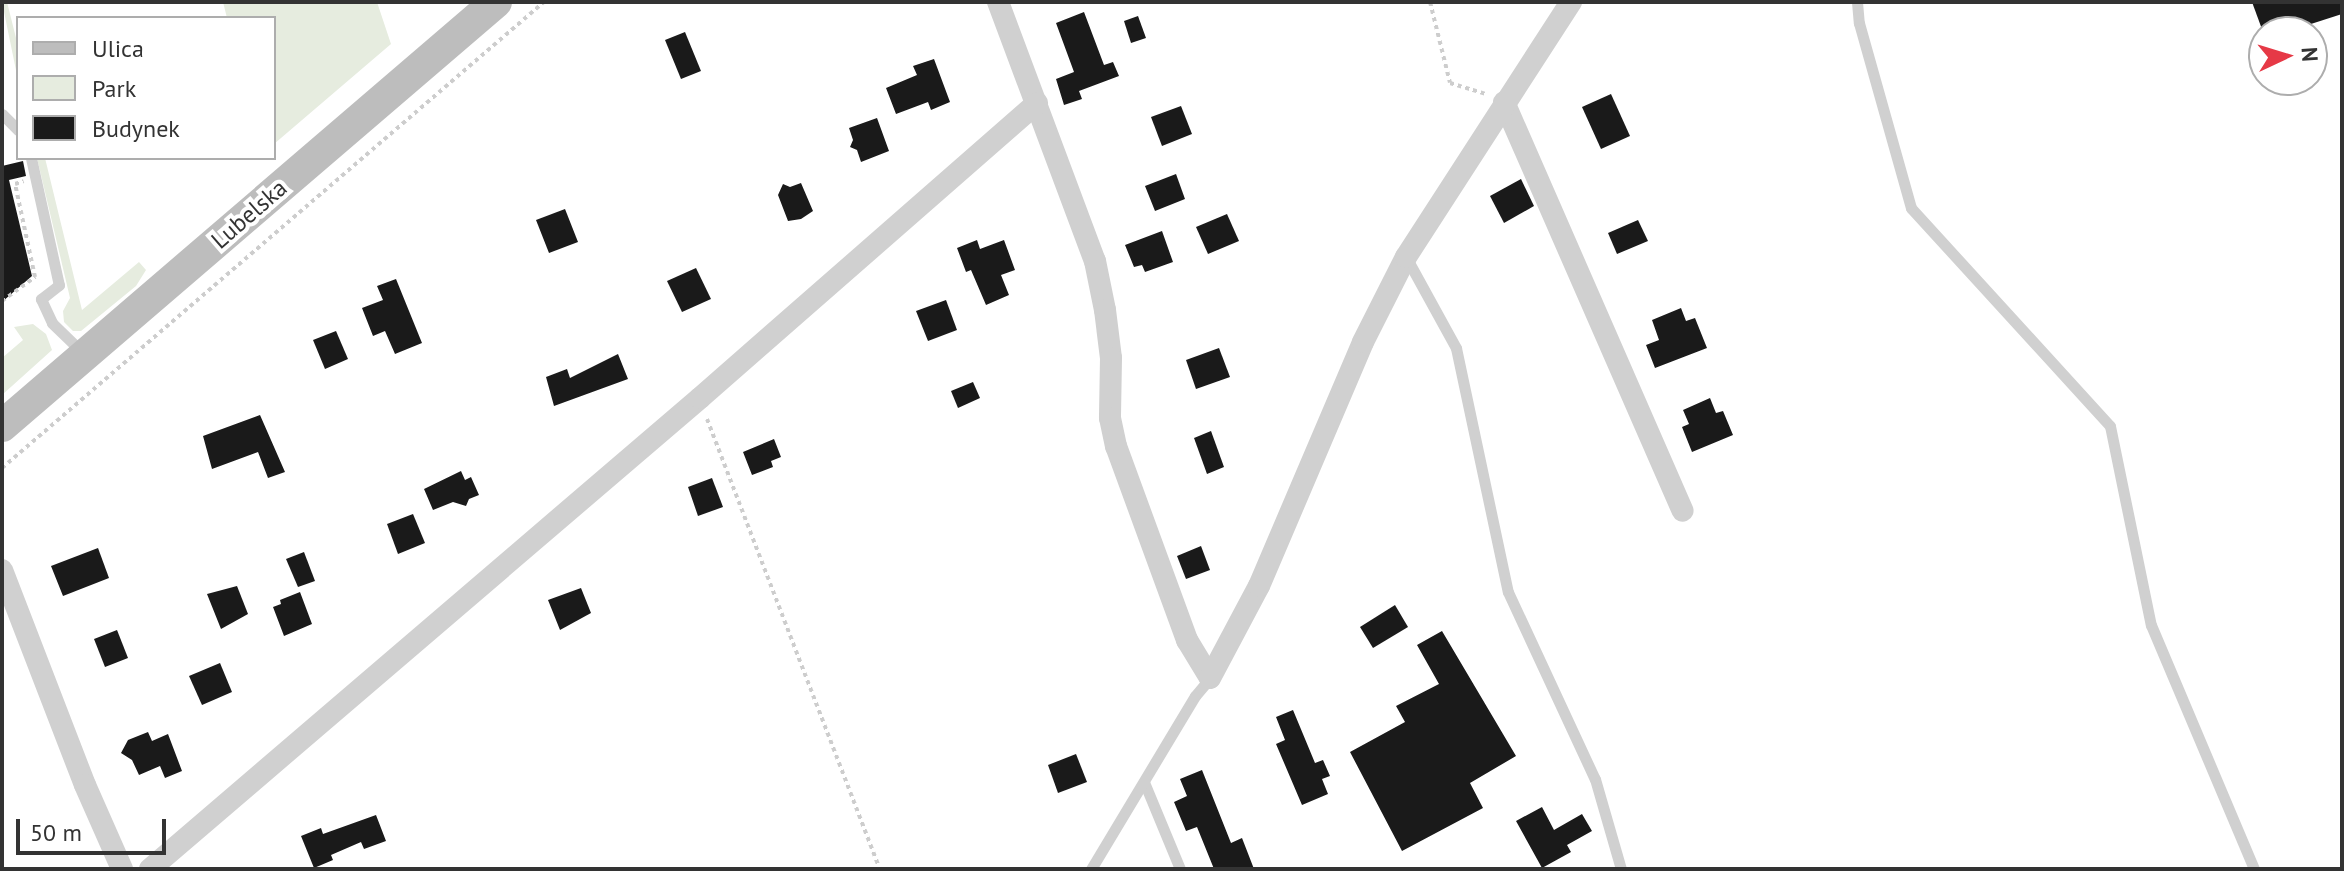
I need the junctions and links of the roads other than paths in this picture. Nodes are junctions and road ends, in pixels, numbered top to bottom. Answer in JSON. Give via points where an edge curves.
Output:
{"nodes":[{"id":1,"x":496,"y":2,"type":"edge"},
{"id":2,"x":998,"y":2,"type":"edge"},
{"id":3,"x":1571,"y":2,"type":"edge"},
{"id":4,"x":1857,"y":2,"type":"edge"},
{"id":5,"x":1504,"y":102,"type":"junction"},
{"id":6,"x":1037,"y":103,"type":"junction"},
{"id":7,"x":32,"y":160,"type":"edge"},
{"id":8,"x":1406,"y":257,"type":"junction"},
{"id":9,"x":86,"y":355,"type":"junction"},
{"id":10,"x":2,"y":426,"type":"edge"},
{"id":11,"x":1683,"y":511,"type":"dead end"},
{"id":12,"x":2,"y":570,"type":"edge"},
{"id":13,"x":1210,"y":678,"type":"junction"},
{"id":14,"x":1144,"y":782,"type":"junction"},
{"id":15,"x":122,"y":869,"type":"edge"},
{"id":16,"x":150,"y":869,"type":"edge"},
{"id":17,"x":1091,"y":869,"type":"edge"},
{"id":18,"x":1180,"y":869,"type":"edge"},
{"id":19,"x":1621,"y":869,"type":"edge"},
{"id":20,"x":2254,"y":869,"type":"edge"}],
"edges":[{"from":1,"to":9,"type":"main road","name":"Lubelska"},
{"from":2,"to":6,"type":"street"},
{"from":3,"to":5,"type":"street"},
{"from":4,"to":20,"type":"lane","via":[[1911,208],[2110,426],[2151,625]]},
{"from":5,"to":8,"type":"street"},
{"from":5,"to":11,"type":"street"},
{"from":6,"to":13,"type":"street","via":[[1095,261],[1108,334],[1116,446],[1187,640]]},
{"from":6,"to":16,"type":"street"},
{"from":7,"to":9,"type":"lane","via":[[59,285],[41,299],[52,323]]},
{"from":8,"to":13,"type":"street","via":[[1363,342],[1264,575]]},
{"from":8,"to":19,"type":"lane","via":[[1456,348],[1508,592],[1595,779]]},
{"from":9,"to":10,"type":"main road","name":"Lubelska"},
{"from":12,"to":15,"type":"street"},
{"from":13,"to":14,"type":"lane"},
{"from":14,"to":17,"type":"lane"},
{"from":14,"to":18,"type":"lane"}]}
